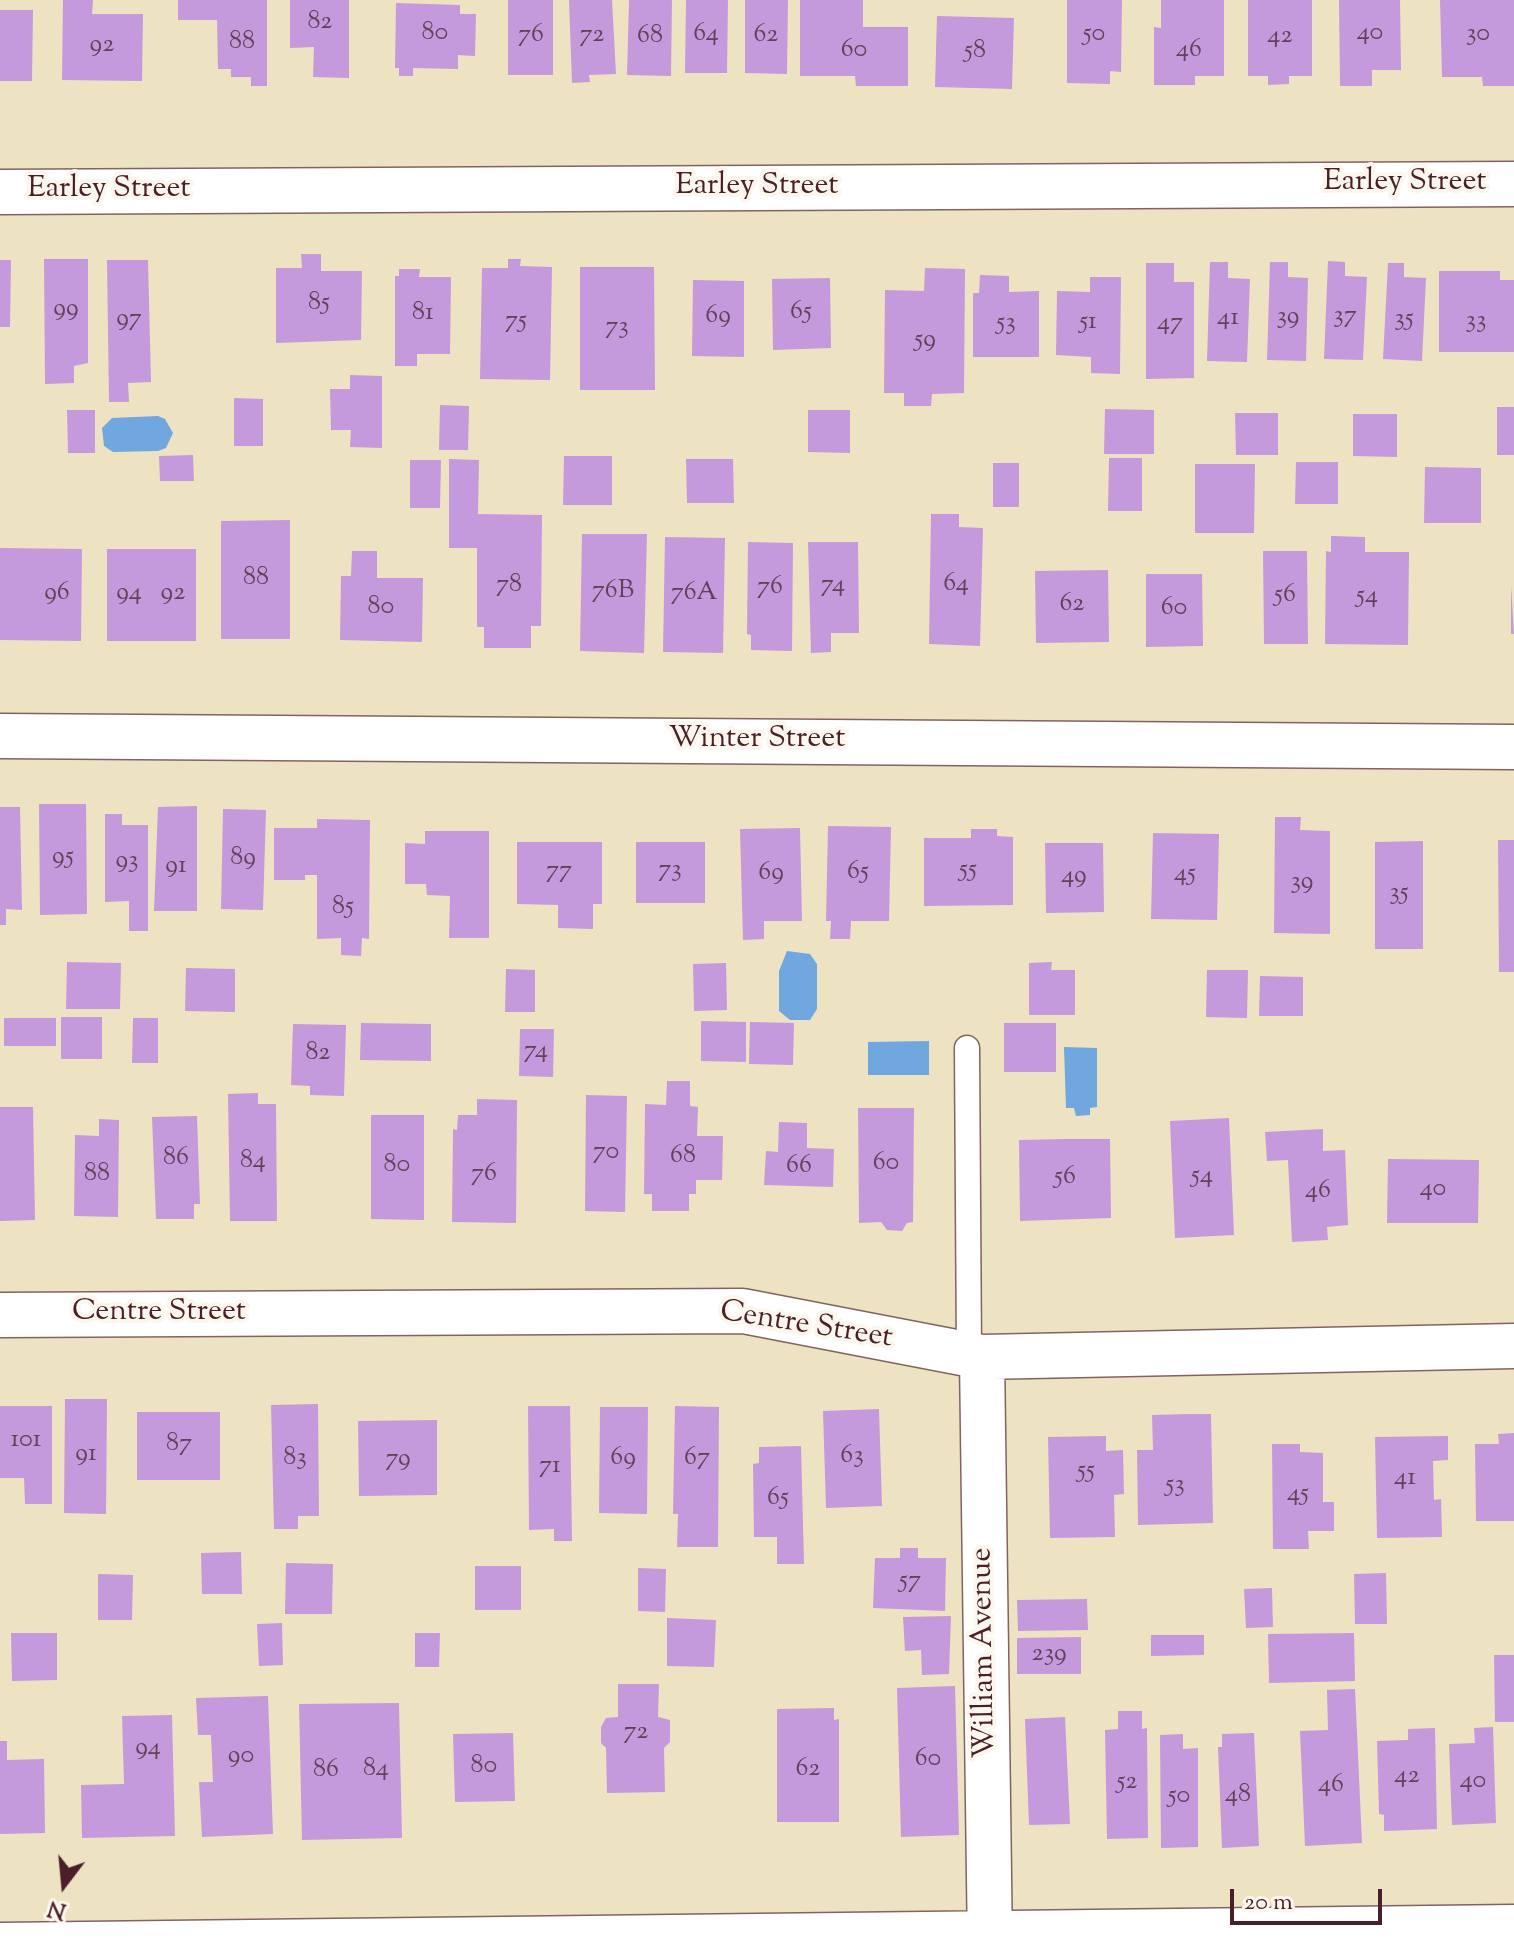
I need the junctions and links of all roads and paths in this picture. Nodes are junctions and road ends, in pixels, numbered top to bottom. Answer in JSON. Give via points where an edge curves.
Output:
{"nodes":[{"id":1,"x":1514,"y":184,"type":"edge"},
{"id":2,"x":0,"y":192,"type":"edge"},
{"id":3,"x":0,"y":736,"type":"edge"},
{"id":4,"x":1514,"y":747,"type":"edge"},
{"id":5,"x":967,"y":1048,"type":"dead end"},
{"id":6,"x":0,"y":1315,"type":"edge"},
{"id":7,"x":1514,"y":1346,"type":"edge"},
{"id":8,"x":975,"y":1356,"type":"junction"},
{"id":9,"x":1514,"y":1927,"type":"edge"},
{"id":10,"x":990,"y":1941,"type":"edge"},
{"id":11,"x":0,"y":1945,"type":"edge"}],
"edges":[{"from":1,"to":2,"type":"street","name":"Earley Street"},
{"from":3,"to":4,"type":"street","name":"Winter Street"},
{"from":5,"to":8,"type":"lane","name":"William Avenue"},
{"from":6,"to":8,"type":"street","name":"Centre Street","via":[[743,1311]]},
{"from":7,"to":8,"type":"street","name":"Centre Street"},
{"from":8,"to":10,"type":"street","name":"William Avenue"},
{"from":9,"to":10,"type":"street"},
{"from":10,"to":11,"type":"street"}]}
